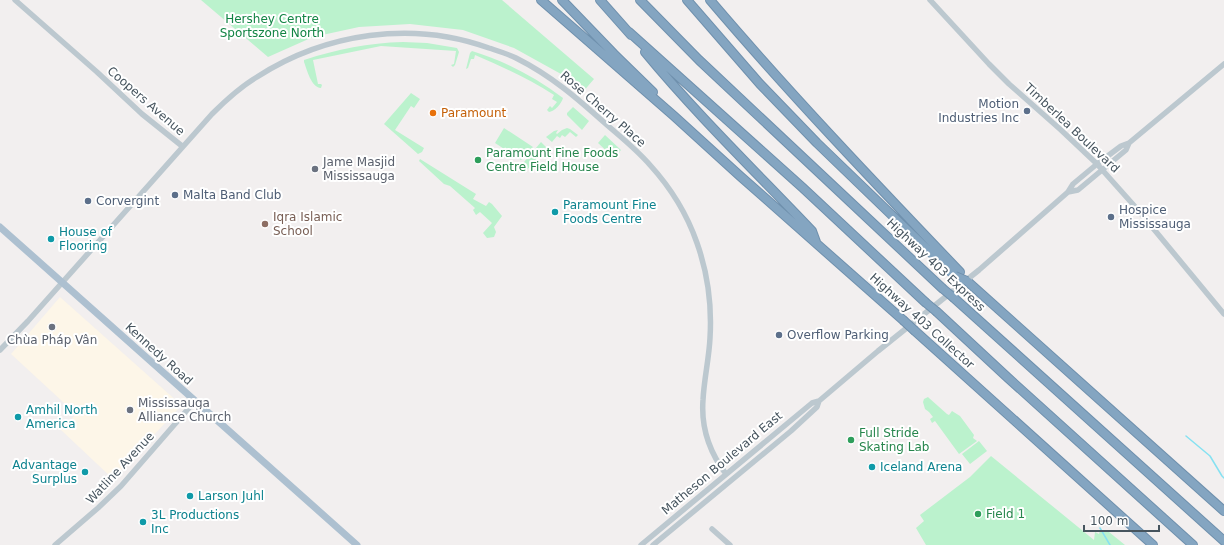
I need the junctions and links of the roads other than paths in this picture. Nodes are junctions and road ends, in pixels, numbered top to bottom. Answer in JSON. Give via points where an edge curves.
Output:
{"nodes":[{"id":1,"x":16,"y":0,"type":"edge"},
{"id":2,"x":542,"y":0,"type":"edge"},
{"id":3,"x":562,"y":0,"type":"edge"},
{"id":4,"x":600,"y":0,"type":"edge"},
{"id":5,"x":640,"y":0,"type":"edge"},
{"id":6,"x":687,"y":0,"type":"edge"},
{"id":7,"x":710,"y":0,"type":"edge"},
{"id":8,"x":930,"y":0,"type":"edge"},
{"id":9,"x":629,"y":32,"type":"junction"},
{"id":10,"x":1224,"y":64,"type":"edge"},
{"id":11,"x":674,"y":116,"type":"junction"},
{"id":12,"x":1130,"y":143,"type":"junction"},
{"id":13,"x":182,"y":146,"type":"junction"},
{"id":14,"x":1097,"y":164,"type":"junction"},
{"id":15,"x":1102,"y":169,"type":"junction"},
{"id":16,"x":1068,"y":192,"type":"junction"},
{"id":17,"x":0,"y":227,"type":"edge"},
{"id":18,"x":817,"y":243,"type":"junction"},
{"id":19,"x":958,"y":274,"type":"junction"},
{"id":20,"x":62,"y":282,"type":"junction"},
{"id":21,"x":1224,"y":314,"type":"edge"},
{"id":22,"x":0,"y":350,"type":"edge"},
{"id":23,"x":195,"y":401,"type":"junction"},
{"id":24,"x":819,"y":401,"type":"junction"},
{"id":25,"x":726,"y":474,"type":"junction"},
{"id":26,"x":1224,"y":511,"type":"edge"},
{"id":27,"x":712,"y":529,"type":"dead end"},
{"id":28,"x":1224,"y":541,"type":"edge"},
{"id":29,"x":55,"y":545,"type":"edge"},
{"id":30,"x":357,"y":545,"type":"edge"},
{"id":31,"x":641,"y":545,"type":"edge"},
{"id":32,"x":653,"y":545,"type":"edge"},
{"id":33,"x":730,"y":545,"type":"edge"},
{"id":34,"x":1153,"y":545,"type":"edge"},
{"id":35,"x":1194,"y":545,"type":"edge"}],
"edges":[{"from":1,"to":13,"type":"street","name":"Coopers Avenue","via":[[142,114]]},
{"from":2,"to":11,"type":"highway"},
{"from":3,"to":11,"type":"highway","via":[[644,82]]},
{"from":4,"to":9,"type":"highway"},
{"from":5,"to":28,"type":"highway","name":"Highway 403 Express","bridge":true,"via":[[704,64],[942,288]]},
{"from":6,"to":19,"type":"highway","via":[[760,84],[817,143],[924,247]]},
{"from":7,"to":19,"type":"highway","via":[[818,123]]},
{"from":8,"to":14,"type":"street","name":"Timberlea Boulevard","via":[[1009,84]]},
{"from":9,"to":18,"type":"highway","via":[[762,181],[812,231]]},
{"from":9,"to":35,"type":"highway","bridge":true},
{"from":10,"to":12,"type":"street","name":"Matheson Boulevard East"},
{"from":11,"to":18,"type":"highway","name":"Highway 403 Collector"},
{"from":12,"to":14,"type":"street","name":"Matheson Boulevard East","via":[[1120,146]]},
{"from":12,"to":15,"type":"street","name":"Matheson Boulevard East","via":[[1126,150]]},
{"from":13,"to":20,"type":"street","name":"Coopers Avenue"},
{"from":13,"to":25,"type":"street","name":"Rose Cherry Place","via":[[227,99],[256,77],[312,49],[351,38],[403,33],[432,34],[466,40],[514,57],[547,75],[575,96],[649,164],[673,195],[691,228],[701,256],[710,296],[710,339],[703,418],[712,452]]},
{"from":14,"to":15,"type":"street","name":"Timberlea Boulevard"},
{"from":14,"to":16,"type":"street","name":"Matheson Boulevard East","via":[[1072,184]]},
{"from":15,"to":16,"type":"street","name":"Matheson Boulevard East","via":[[1078,190]]},
{"from":15,"to":21,"type":"street","name":"Timberlea Boulevard"},
{"from":16,"to":24,"type":"street","name":"Matheson Boulevard East","via":[[979,270]]},
{"from":17,"to":20,"type":"main road","name":"Kennedy Road"},
{"from":18,"to":34,"type":"highway","name":"Highway 403 Collector","bridge":true},
{"from":19,"to":26,"type":"highway","bridge":true},
{"from":20,"to":22,"type":"street","name":"Coopers Avenue"},
{"from":20,"to":23,"type":"main road","name":"Kennedy Road"},
{"from":23,"to":29,"type":"street","name":"Watline Avenue","via":[[121,486]]},
{"from":23,"to":30,"type":"main road","name":"Kennedy Road"},
{"from":24,"to":25,"type":"street","name":"Matheson Boulevard East","via":[[812,403]]},
{"from":24,"to":32,"type":"street","name":"Matheson Boulevard East","via":[[817,407],[791,431]]},
{"from":25,"to":31,"type":"street","name":"Matheson Boulevard East"},
{"from":27,"to":33,"type":"street"}]}
